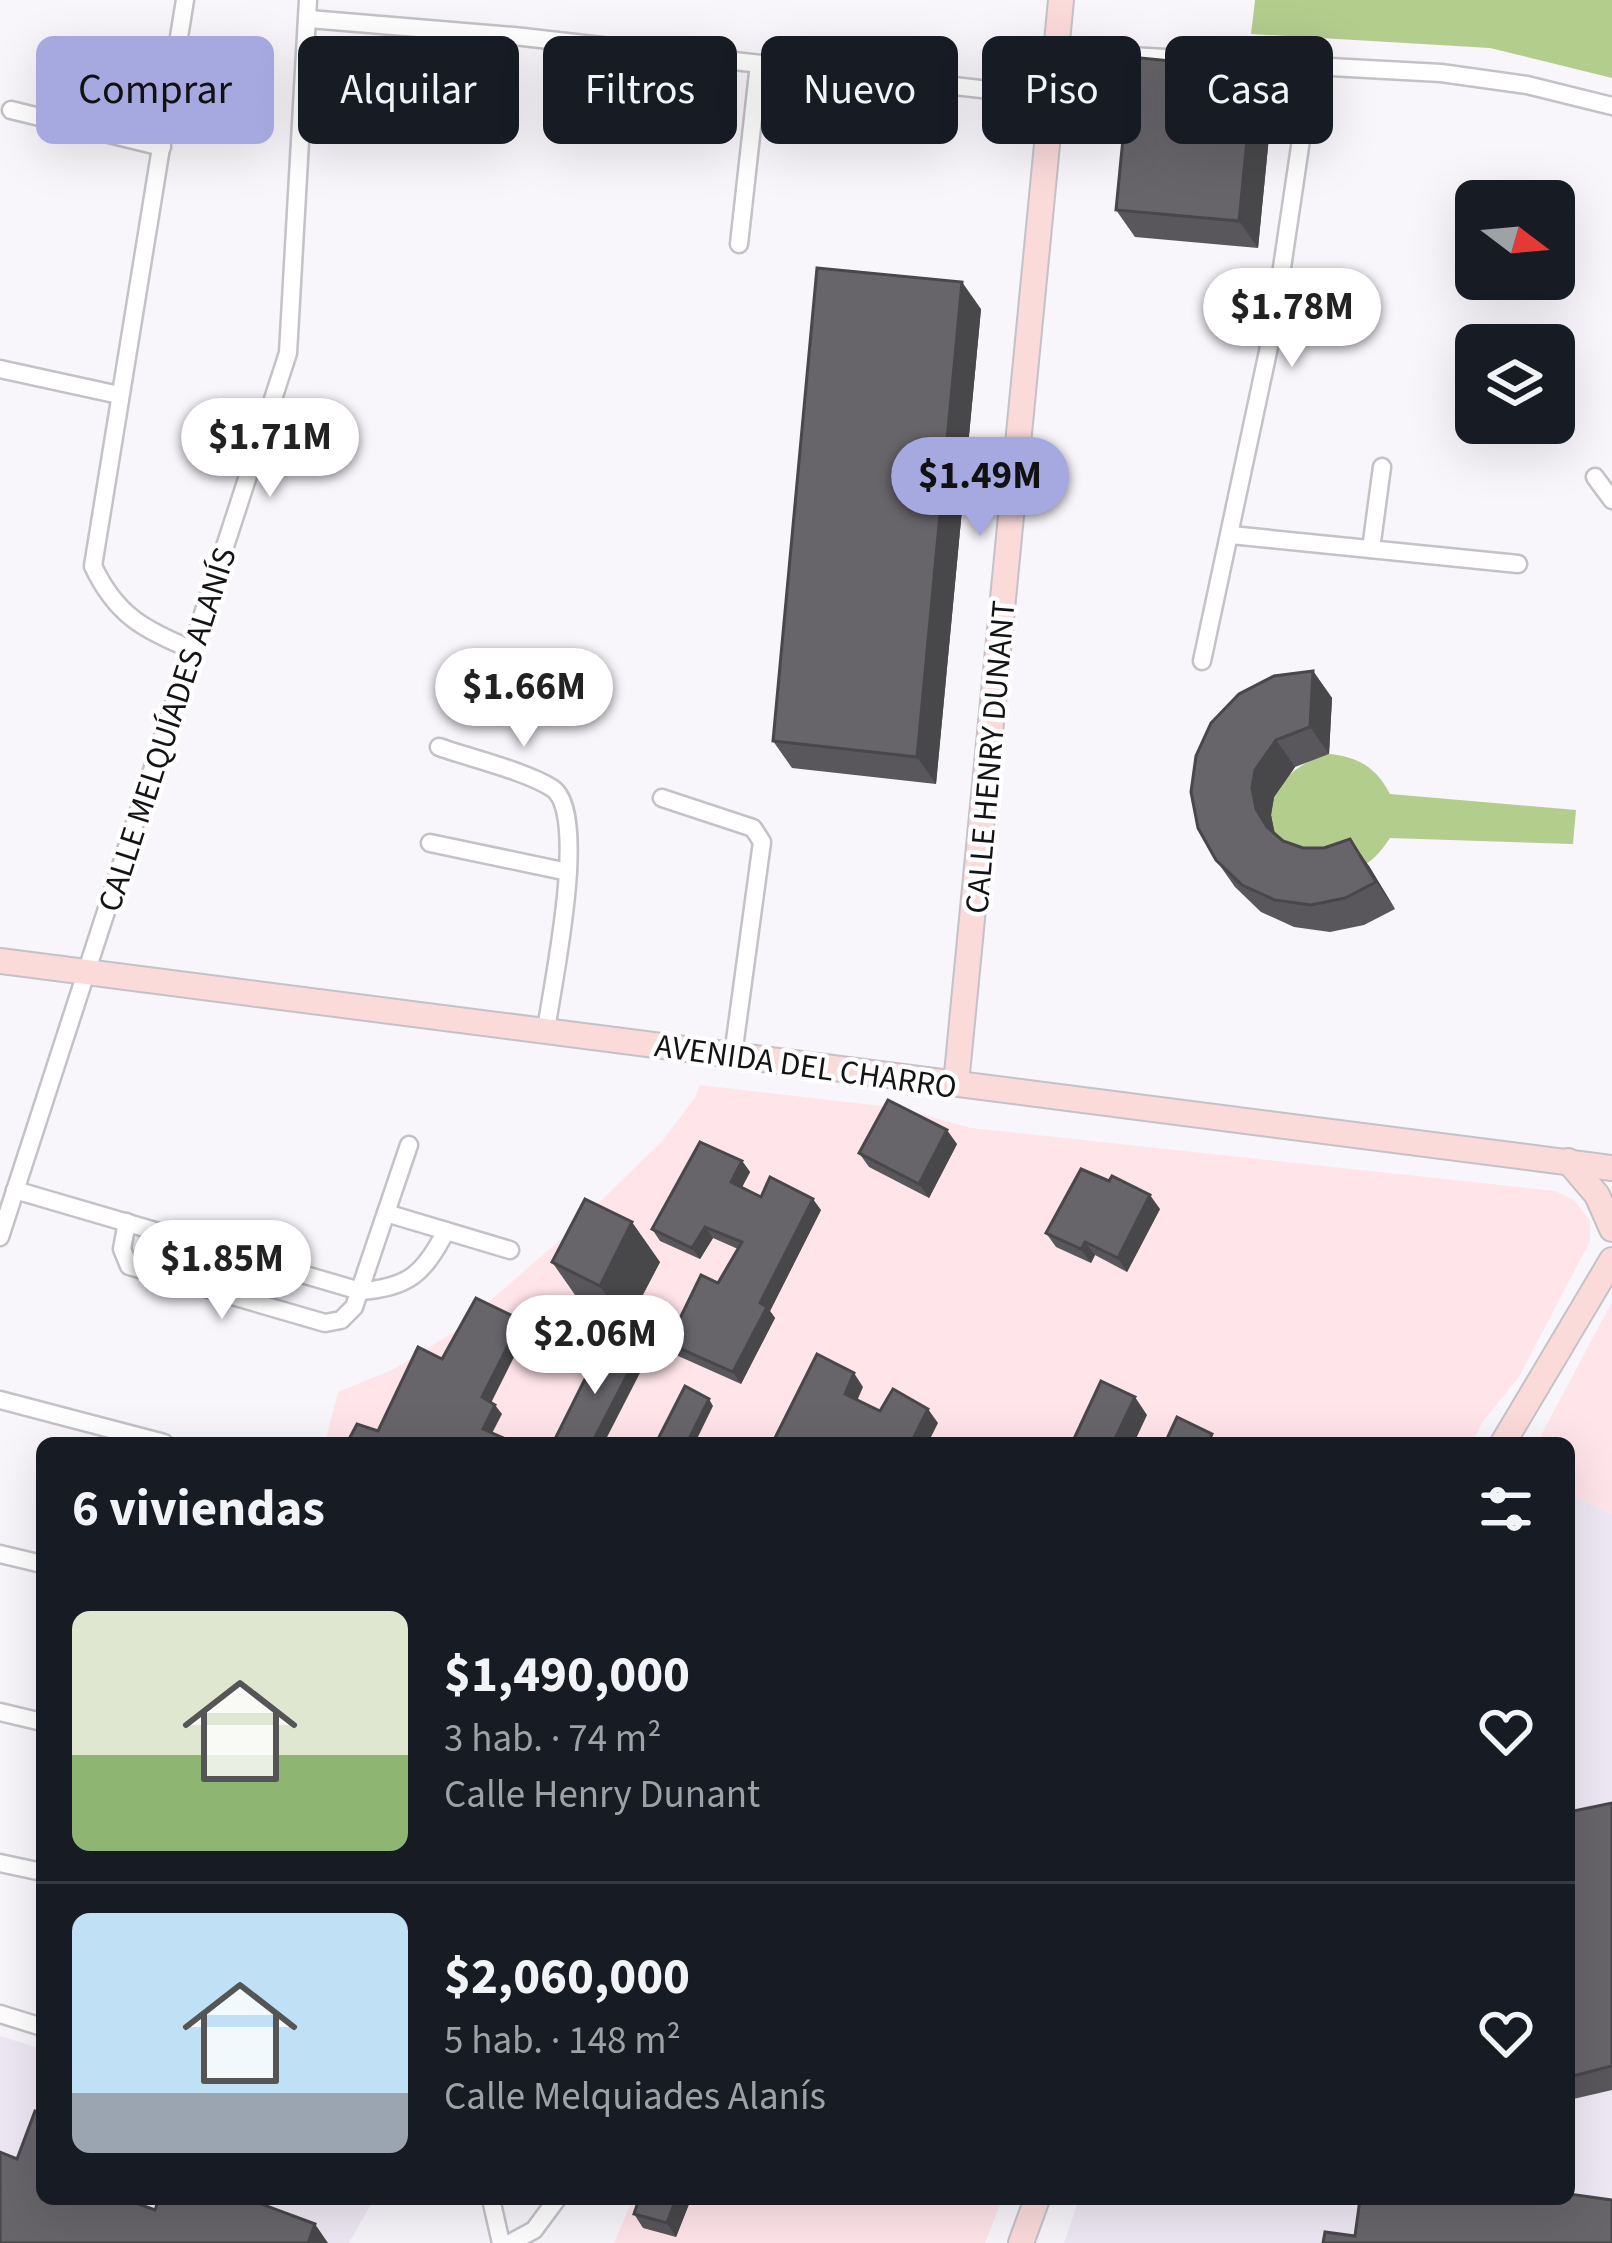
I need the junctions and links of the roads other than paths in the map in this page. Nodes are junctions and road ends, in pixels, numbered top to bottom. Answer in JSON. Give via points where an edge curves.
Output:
{"nodes":[{"id":1,"x":185,"y":0,"type":"edge"},
{"id":2,"x":1061,"y":0,"type":"edge"},
{"id":3,"x":308,"y":9,"type":"edge"},
{"id":4,"x":1058,"y":36,"type":"edge"},
{"id":5,"x":759,"y":64,"type":"junction"},
{"id":6,"x":1333,"y":67,"type":"edge"},
{"id":7,"x":982,"y":89,"type":"edge"},
{"id":8,"x":1612,"y":106,"type":"edge"},
{"id":9,"x":11,"y":110,"type":"dead end"},
{"id":10,"x":1046,"y":144,"type":"edge"},
{"id":11,"x":1301,"y":144,"type":"edge"},
{"id":12,"x":162,"y":147,"type":"junction"},
{"id":13,"x":739,"y":244,"type":"dead end"},
{"id":14,"x":0,"y":369,"type":"edge"},
{"id":15,"x":119,"y":394,"type":"junction"},
{"id":16,"x":1382,"y":467,"type":"dead end"},
{"id":17,"x":1595,"y":478,"type":"dead end"},
{"id":18,"x":1612,"y":500,"type":"edge"},
{"id":19,"x":1231,"y":535,"type":"junction"},
{"id":20,"x":1371,"y":549,"type":"junction"},
{"id":21,"x":1519,"y":564,"type":"dead end"},
{"id":22,"x":193,"y":650,"type":"junction"},
{"id":23,"x":1202,"y":661,"type":"dead end"},
{"id":24,"x":439,"y":747,"type":"dead end"},
{"id":25,"x":662,"y":798,"type":"dead end"},
{"id":26,"x":430,"y":843,"type":"dead end"},
{"id":27,"x":568,"y":872,"type":"junction"},
{"id":28,"x":0,"y":961,"type":"edge"},
{"id":29,"x":84,"y":972,"type":"junction"},
{"id":30,"x":545,"y":1030,"type":"junction"},
{"id":31,"x":733,"y":1055,"type":"junction"},
{"id":32,"x":956,"y":1084,"type":"junction"},
{"id":33,"x":409,"y":1144,"type":"dead end"},
{"id":34,"x":1568,"y":1161,"type":"junction"},
{"id":35,"x":1612,"y":1168,"type":"edge"},
{"id":36,"x":15,"y":1190,"type":"junction"},
{"id":37,"x":386,"y":1213,"type":"junction"},
{"id":38,"x":128,"y":1222,"type":"junction"},
{"id":39,"x":1612,"y":1229,"type":"edge"},
{"id":40,"x":446,"y":1231,"type":"junction"},
{"id":41,"x":0,"y":1237,"type":"edge"},
{"id":42,"x":510,"y":1250,"type":"dead end"},
{"id":43,"x":1612,"y":1260,"type":"edge"},
{"id":44,"x":360,"y":1291,"type":"junction"},
{"id":45,"x":0,"y":1400,"type":"edge"},
{"id":46,"x":141,"y":1437,"type":"edge"},
{"id":47,"x":1507,"y":1437,"type":"edge"},
{"id":48,"x":0,"y":1554,"type":"edge"},
{"id":49,"x":36,"y":1563,"type":"edge"},
{"id":50,"x":0,"y":1712,"type":"edge"},
{"id":51,"x":36,"y":1721,"type":"edge"},
{"id":52,"x":0,"y":1864,"type":"edge"},
{"id":53,"x":36,"y":1871,"type":"edge"},
{"id":54,"x":0,"y":2014,"type":"edge"},
{"id":55,"x":36,"y":2024,"type":"edge"},
{"id":56,"x":493,"y":2205,"type":"edge"},
{"id":57,"x":553,"y":2205,"type":"edge"},
{"id":58,"x":1035,"y":2205,"type":"edge"},
{"id":59,"x":506,"y":2243,"type":"edge"},
{"id":60,"x":1021,"y":2243,"type":"edge"}],
"edges":[{"from":1,"to":12,"type":"street"},
{"from":2,"to":4,"type":"street","name":"CALLE HENRY DUNANT"},
{"from":3,"to":5,"type":"street"},
{"from":3,"to":22,"type":"street","name":"CALLE MELQUÍADES ALANÍS","via":[[288,353]]},
{"from":5,"to":7,"type":"street"},
{"from":5,"to":13,"type":"street"},
{"from":6,"to":8,"type":"street","via":[[1484,78]]},
{"from":9,"to":12,"type":"street"},
{"from":10,"to":32,"type":"street","name":"CALLE HENRY DUNANT"},
{"from":11,"to":19,"type":"street","via":[[1274,328]]},
{"from":12,"to":15,"type":"street"},
{"from":14,"to":15,"type":"street"},
{"from":15,"to":22,"type":"street","via":[[93,566],[117,607]]},
{"from":16,"to":20,"type":"street"},
{"from":17,"to":18,"type":"street"},
{"from":19,"to":20,"type":"street"},
{"from":19,"to":23,"type":"street"},
{"from":20,"to":21,"type":"street"},
{"from":22,"to":29,"type":"street","name":"CALLE MELQUÍADES ALANÍS"},
{"from":24,"to":27,"type":"street","via":[[551,787],[567,807]]},
{"from":25,"to":31,"type":"street","via":[[753,828],[762,842]]},
{"from":26,"to":27,"type":"street"},
{"from":27,"to":30,"type":"street"},
{"from":28,"to":29,"type":"street","name":"AVENIDA DEL CHARRO"},
{"from":29,"to":30,"type":"street","name":"AVENIDA DEL CHARRO"},
{"from":29,"to":36,"type":"street","name":"CALLE MELQUÍADES ALANÍS"},
{"from":30,"to":31,"type":"street","name":"AVENIDA DEL CHARRO"},
{"from":31,"to":32,"type":"street","name":"AVENIDA DEL CHARRO"},
{"from":32,"to":34,"type":"street","name":"AVENIDA DEL CHARRO"},
{"from":33,"to":37,"type":"street"},
{"from":34,"to":35,"type":"street","name":"AVENIDA DEL CHARRO"},
{"from":34,"to":39,"type":"street","via":[[1598,1195]]},
{"from":36,"to":38,"type":"street"},
{"from":36,"to":41,"type":"street","name":"CALLE MELQUÍADES ALANÍS"},
{"from":37,"to":40,"type":"street"},
{"from":37,"to":44,"type":"street"},
{"from":38,"to":44,"type":"street"},
{"from":38,"to":44,"type":"street","via":[[122,1255],[142,1271],[325,1323],[347,1316]]},
{"from":40,"to":42,"type":"street"},
{"from":40,"to":44,"type":"street","via":[[417,1275]]},
{"from":43,"to":47,"type":"street"},
{"from":45,"to":46,"type":"street"},
{"from":48,"to":49,"type":"street"},
{"from":50,"to":51,"type":"street"},
{"from":52,"to":53,"type":"street"},
{"from":54,"to":55,"type":"street"},
{"from":56,"to":59,"type":"street"},
{"from":57,"to":59,"type":"street","via":[[534,2230]]},
{"from":58,"to":60,"type":"street"}]}
